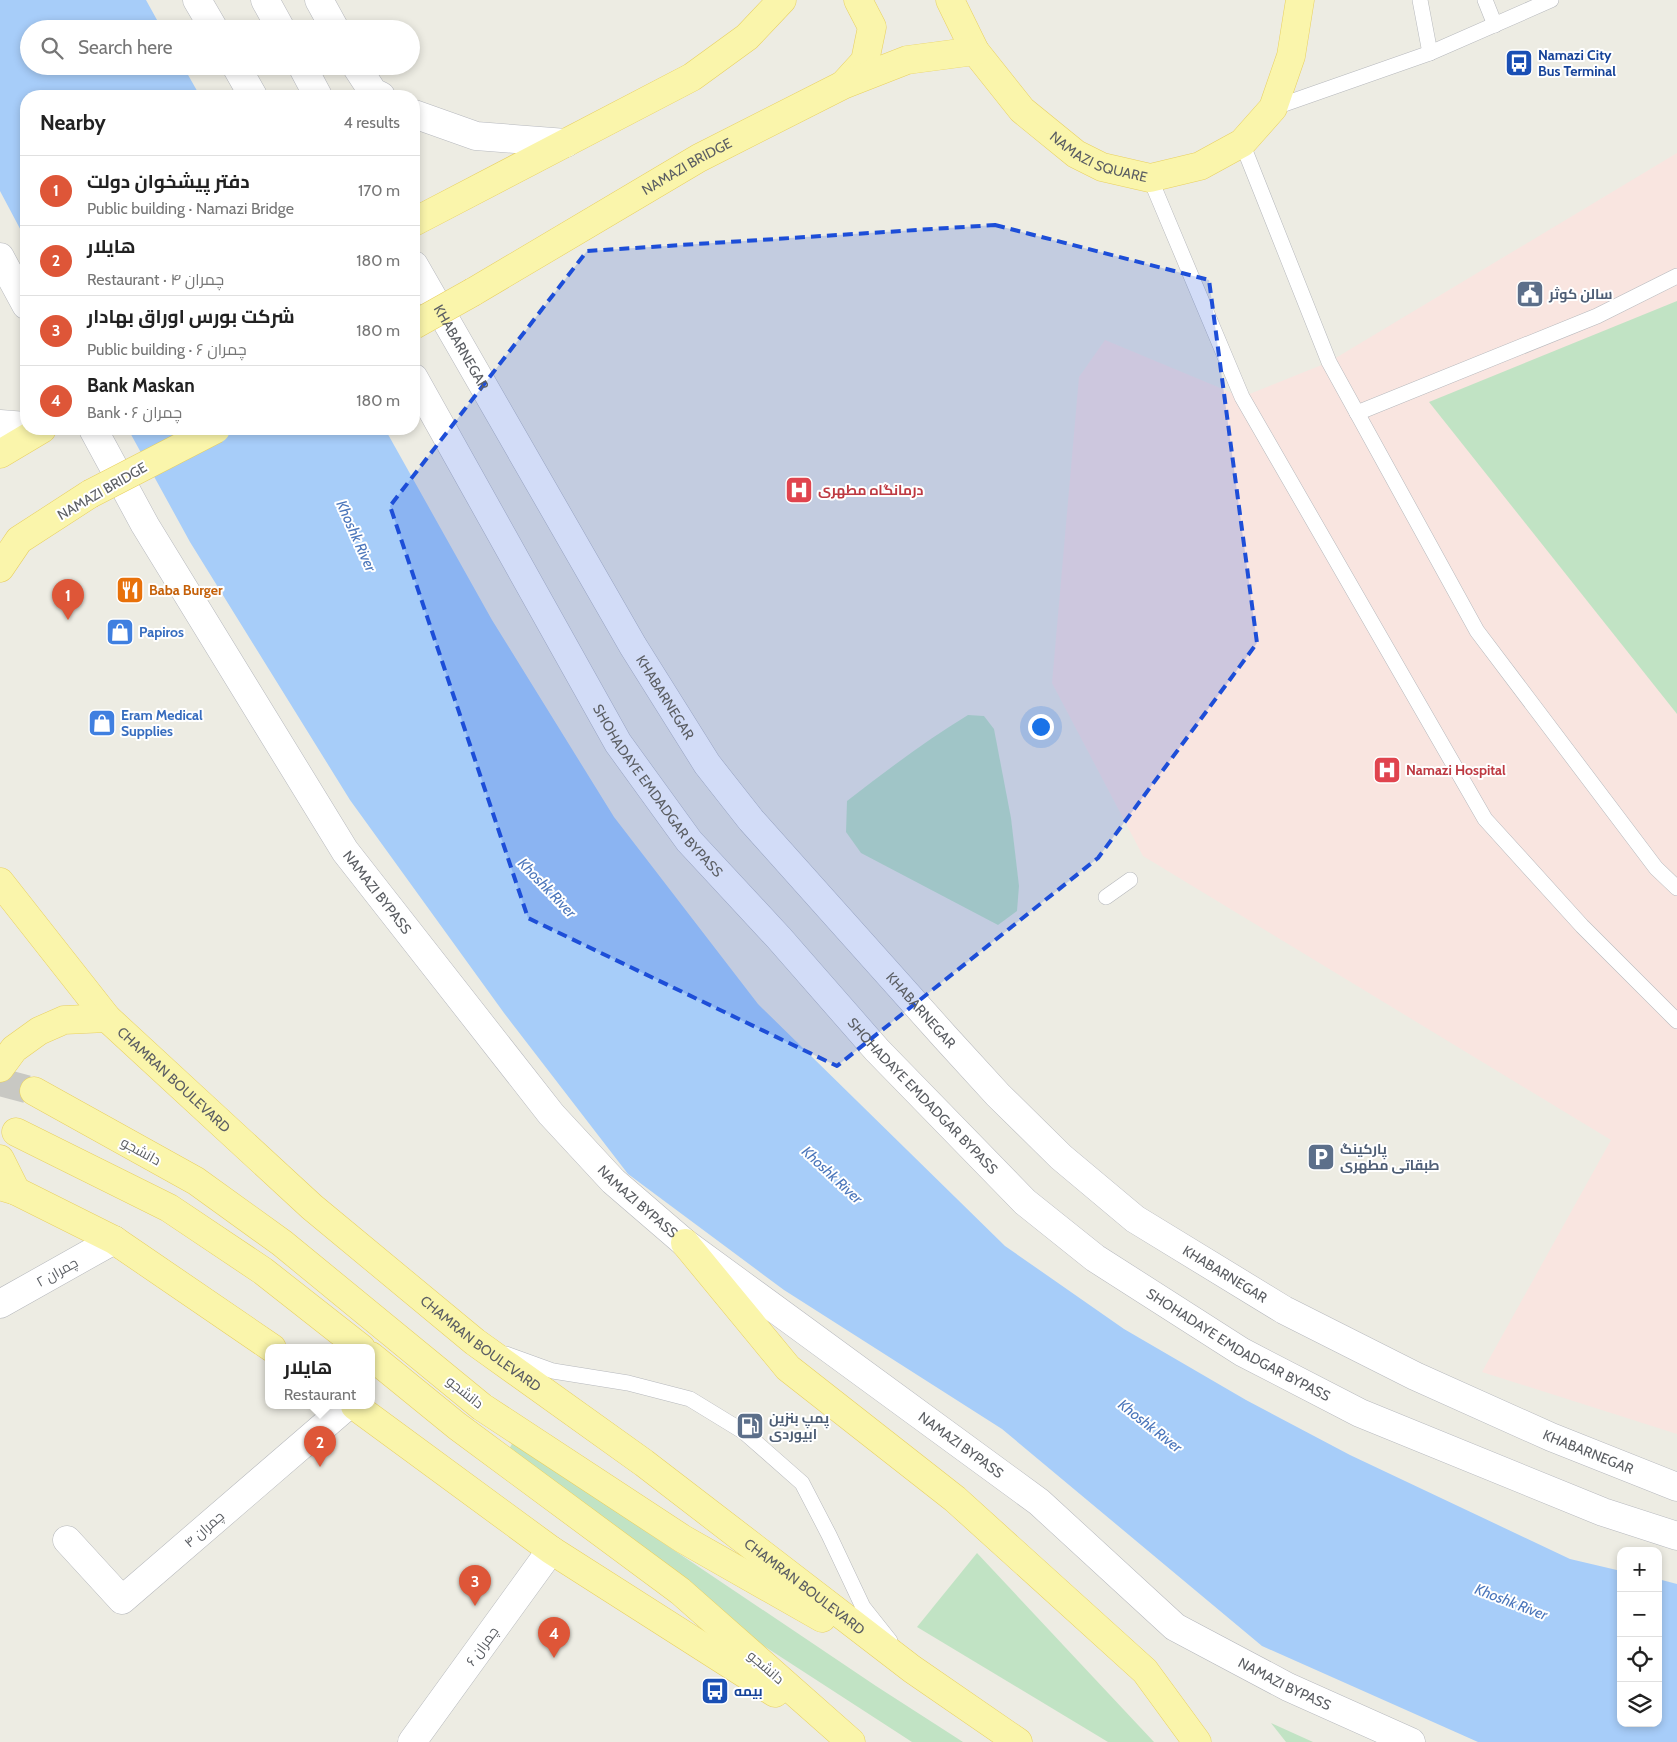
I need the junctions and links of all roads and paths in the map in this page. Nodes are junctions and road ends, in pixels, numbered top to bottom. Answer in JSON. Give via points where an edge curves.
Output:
{"nodes":[{"id":1,"x":198,"y":0,"type":"edge"},
{"id":2,"x":265,"y":0,"type":"edge"},
{"id":3,"x":319,"y":0,"type":"edge"},
{"id":4,"x":782,"y":0,"type":"edge"},
{"id":5,"x":858,"y":0,"type":"edge"},
{"id":6,"x":950,"y":0,"type":"edge"},
{"id":7,"x":1300,"y":0,"type":"edge"},
{"id":8,"x":1420,"y":0,"type":"edge"},
{"id":9,"x":1486,"y":0,"type":"edge"},
{"id":10,"x":1551,"y":0,"type":"edge"},
{"id":11,"x":1528,"y":4,"type":"edge"},
{"id":12,"x":209,"y":20,"type":"edge"},
{"id":13,"x":276,"y":20,"type":"edge"},
{"id":14,"x":330,"y":20,"type":"edge"},
{"id":15,"x":1495,"y":25,"type":"junction"},
{"id":16,"x":975,"y":51,"type":"junction"},
{"id":17,"x":1430,"y":53,"type":"junction"},
{"id":18,"x":241,"y":75,"type":"edge"},
{"id":19,"x":307,"y":75,"type":"edge"},
{"id":20,"x":362,"y":75,"type":"edge"},
{"id":21,"x":843,"y":85,"type":"junction"},
{"id":22,"x":250,"y":90,"type":"edge"},
{"id":23,"x":315,"y":90,"type":"edge"},
{"id":24,"x":372,"y":90,"type":"edge"},
{"id":25,"x":1273,"y":108,"type":"junction"},
{"id":26,"x":420,"y":116,"type":"edge"},
{"id":27,"x":1242,"y":143,"type":"junction"},
{"id":28,"x":566,"y":144,"type":"junction"},
{"id":29,"x":1150,"y":178,"type":"junction"},
{"id":30,"x":420,"y":218,"type":"edge"},
{"id":31,"x":0,"y":257,"type":"edge"},
{"id":32,"x":420,"y":275,"type":"edge"},
{"id":33,"x":1677,"y":276,"type":"edge"},
{"id":34,"x":20,"y":294,"type":"edge"},
{"id":35,"x":420,"y":322,"type":"edge"},
{"id":36,"x":420,"y":389,"type":"edge"},
{"id":37,"x":1357,"y":414,"type":"junction"},
{"id":38,"x":0,"y":424,"type":"edge"},
{"id":39,"x":20,"y":426,"type":"edge"},
{"id":40,"x":32,"y":435,"type":"edge"},
{"id":41,"x":96,"y":435,"type":"edge"},
{"id":42,"x":204,"y":435,"type":"edge"},
{"id":43,"x":0,"y":454,"type":"edge"},
{"id":44,"x":0,"y":568,"type":"edge"},
{"id":45,"x":1130,"y":880,"type":"dead end"},
{"id":46,"x":0,"y":882,"type":"edge"},
{"id":47,"x":1677,"y":888,"type":"edge"},
{"id":48,"x":1106,"y":897,"type":"dead end"},
{"id":49,"x":107,"y":1018,"type":"junction"},
{"id":50,"x":1677,"y":1021,"type":"edge"},
{"id":51,"x":7,"y":1058,"type":"edge"},
{"id":52,"x":34,"y":1092,"type":"tunnel mouth"},
{"id":53,"x":16,"y":1132,"type":"dead end"},
{"id":54,"x":4,"y":1175,"type":"edge"},
{"id":55,"x":114,"y":1240,"type":"junction"},
{"id":56,"x":686,"y":1244,"type":"junction"},
{"id":57,"x":0,"y":1304,"type":"edge"},
{"id":58,"x":475,"y":1342,"type":"junction"},
{"id":59,"x":266,"y":1344,"type":"edge"},
{"id":60,"x":356,"y":1344,"type":"edge"},
{"id":61,"x":375,"y":1359,"type":"edge"},
{"id":62,"x":344,"y":1409,"type":"edge"},
{"id":63,"x":359,"y":1409,"type":"edge"},
{"id":64,"x":1677,"y":1487,"type":"edge"},
{"id":65,"x":1677,"y":1536,"type":"edge"},
{"id":66,"x":67,"y":1540,"type":"dead end"},
{"id":67,"x":551,"y":1550,"type":"junction"},
{"id":68,"x":912,"y":1670,"type":"junction"},
{"id":69,"x":412,"y":1742,"type":"edge"},
{"id":70,"x":851,"y":1742,"type":"edge"},
{"id":71,"x":1018,"y":1742,"type":"edge"},
{"id":72,"x":1196,"y":1742,"type":"edge"},
{"id":73,"x":1411,"y":1742,"type":"edge"}],
"edges":[{"from":1,"to":12,"type":"main road"},
{"from":2,"to":13,"type":"main road"},
{"from":3,"to":14,"type":"main road"},
{"from":4,"to":28,"type":"main road","via":[[747,37],[692,78]]},
{"from":5,"to":21,"type":"main road","via":[[872,27],[865,61]]},
{"from":6,"to":16,"type":"main road","name":"NAMAZI SQUARE"},
{"from":7,"to":25,"type":"main road","name":"NAMAZI SQUARE","via":[[1291,56]]},
{"from":8,"to":17,"type":"lane"},
{"from":9,"to":15,"type":"lane"},
{"from":10,"to":11,"type":"lane"},
{"from":11,"to":15,"type":"lane"},
{"from":15,"to":17,"type":"lane"},
{"from":16,"to":21,"type":"main road","name":"NAMAZI BRIDGE","via":[[907,60]]},
{"from":16,"to":29,"type":"main road","name":"NAMAZI SQUARE","via":[[1022,110],[1076,154],[1102,167]]},
{"from":17,"to":25,"type":"lane"},
{"from":18,"to":22,"type":"main road"},
{"from":19,"to":23,"type":"main road"},
{"from":20,"to":24,"type":"main road"},
{"from":21,"to":35,"type":"main road","name":"NAMAZI BRIDGE","bridge":true,"via":[[699,158]]},
{"from":25,"to":27,"type":"main road","name":"NAMAZI SQUARE"},
{"from":26,"to":28,"type":"main road","via":[[476,136]]},
{"from":27,"to":29,"type":"main road","name":"NAMAZI SQUARE","via":[[1200,166]]},
{"from":27,"to":37,"type":"lane","via":[[1329,362]]},
{"from":28,"to":30,"type":"main road"},
{"from":29,"to":50,"type":"lane","via":[[1242,397],[1485,819],[1582,926]]},
{"from":31,"to":34,"type":"main road"},
{"from":32,"to":64,"type":"main road","name":"KHABARNEGAR","via":[[633,646],[707,764],[751,820],[945,1037],[1054,1150],[1135,1218],[1284,1310],[1415,1376],[1551,1437]]},
{"from":33,"to":37,"type":"lane","via":[[1597,316]]},
{"from":36,"to":65,"type":"main road","name":"SHOHADAYE EMDADGAR BYPASS","via":[[618,742],[689,841],[877,1050],[1025,1202],[1095,1258],[1234,1346],[1344,1404],[1603,1512]]},
{"from":37,"to":47,"type":"lane","via":[[1477,631],[1656,868]]},
{"from":38,"to":39,"type":"main road"},
{"from":40,"to":43,"type":"main road"},
{"from":41,"to":56,"type":"main road","name":"NAMAZI BYPASS","via":[[146,525],[345,851],[551,1114],[613,1181]]},
{"from":42,"to":44,"type":"main road","name":"NAMAZI BRIDGE","bridge":true,"via":[[90,494],[19,540]]},
{"from":45,"to":48,"type":"lane"},
{"from":46,"to":49,"type":"main road","name":"CHAMRAN BOULEVARD"},
{"from":49,"to":51,"type":"main road","via":[[64,1020],[39,1031]]},
{"from":49,"to":58,"type":"main road","name":"CHAMRAN BOULEVARD","via":[[312,1207]]},
{"from":52,"to":68,"type":"main road","name":"دانشجو","via":[[204,1187],[282,1243],[482,1407],[683,1538]]},
{"from":53,"to":60,"type":"main road","via":[[170,1208],[263,1271]]},
{"from":54,"to":55,"type":"main road"},
{"from":55,"to":57,"type":"main road","name":"۲ چمران"},
{"from":55,"to":59,"type":"main road"},
{"from":56,"to":72,"type":"main road","via":[[788,1368],[955,1499],[1144,1670]]},
{"from":56,"to":73,"type":"main road","name":"NAMAZI BYPASS","via":[[1039,1502],[1175,1627],[1288,1687]]},
{"from":58,"to":68,"type":"main road","name":"CHAMRAN BOULEVARD","via":[[644,1463]]},
{"from":58,"to":68,"type":"lane","via":[[553,1371],[628,1383],[690,1399],[744,1432],[802,1483],[863,1607]]},
{"from":61,"to":70,"type":"main road","name":"دانشجو","via":[[457,1426],[680,1591]]},
{"from":62,"to":66,"type":"main road","name":"۴ چمران","via":[[122,1600]]},
{"from":63,"to":67,"type":"main road"},
{"from":67,"to":69,"type":"main road","name":"۶ چمران"},
{"from":67,"to":70,"type":"main road"},
{"from":68,"to":71,"type":"main road","name":"CHAMRAN BOULEVARD"}]}
